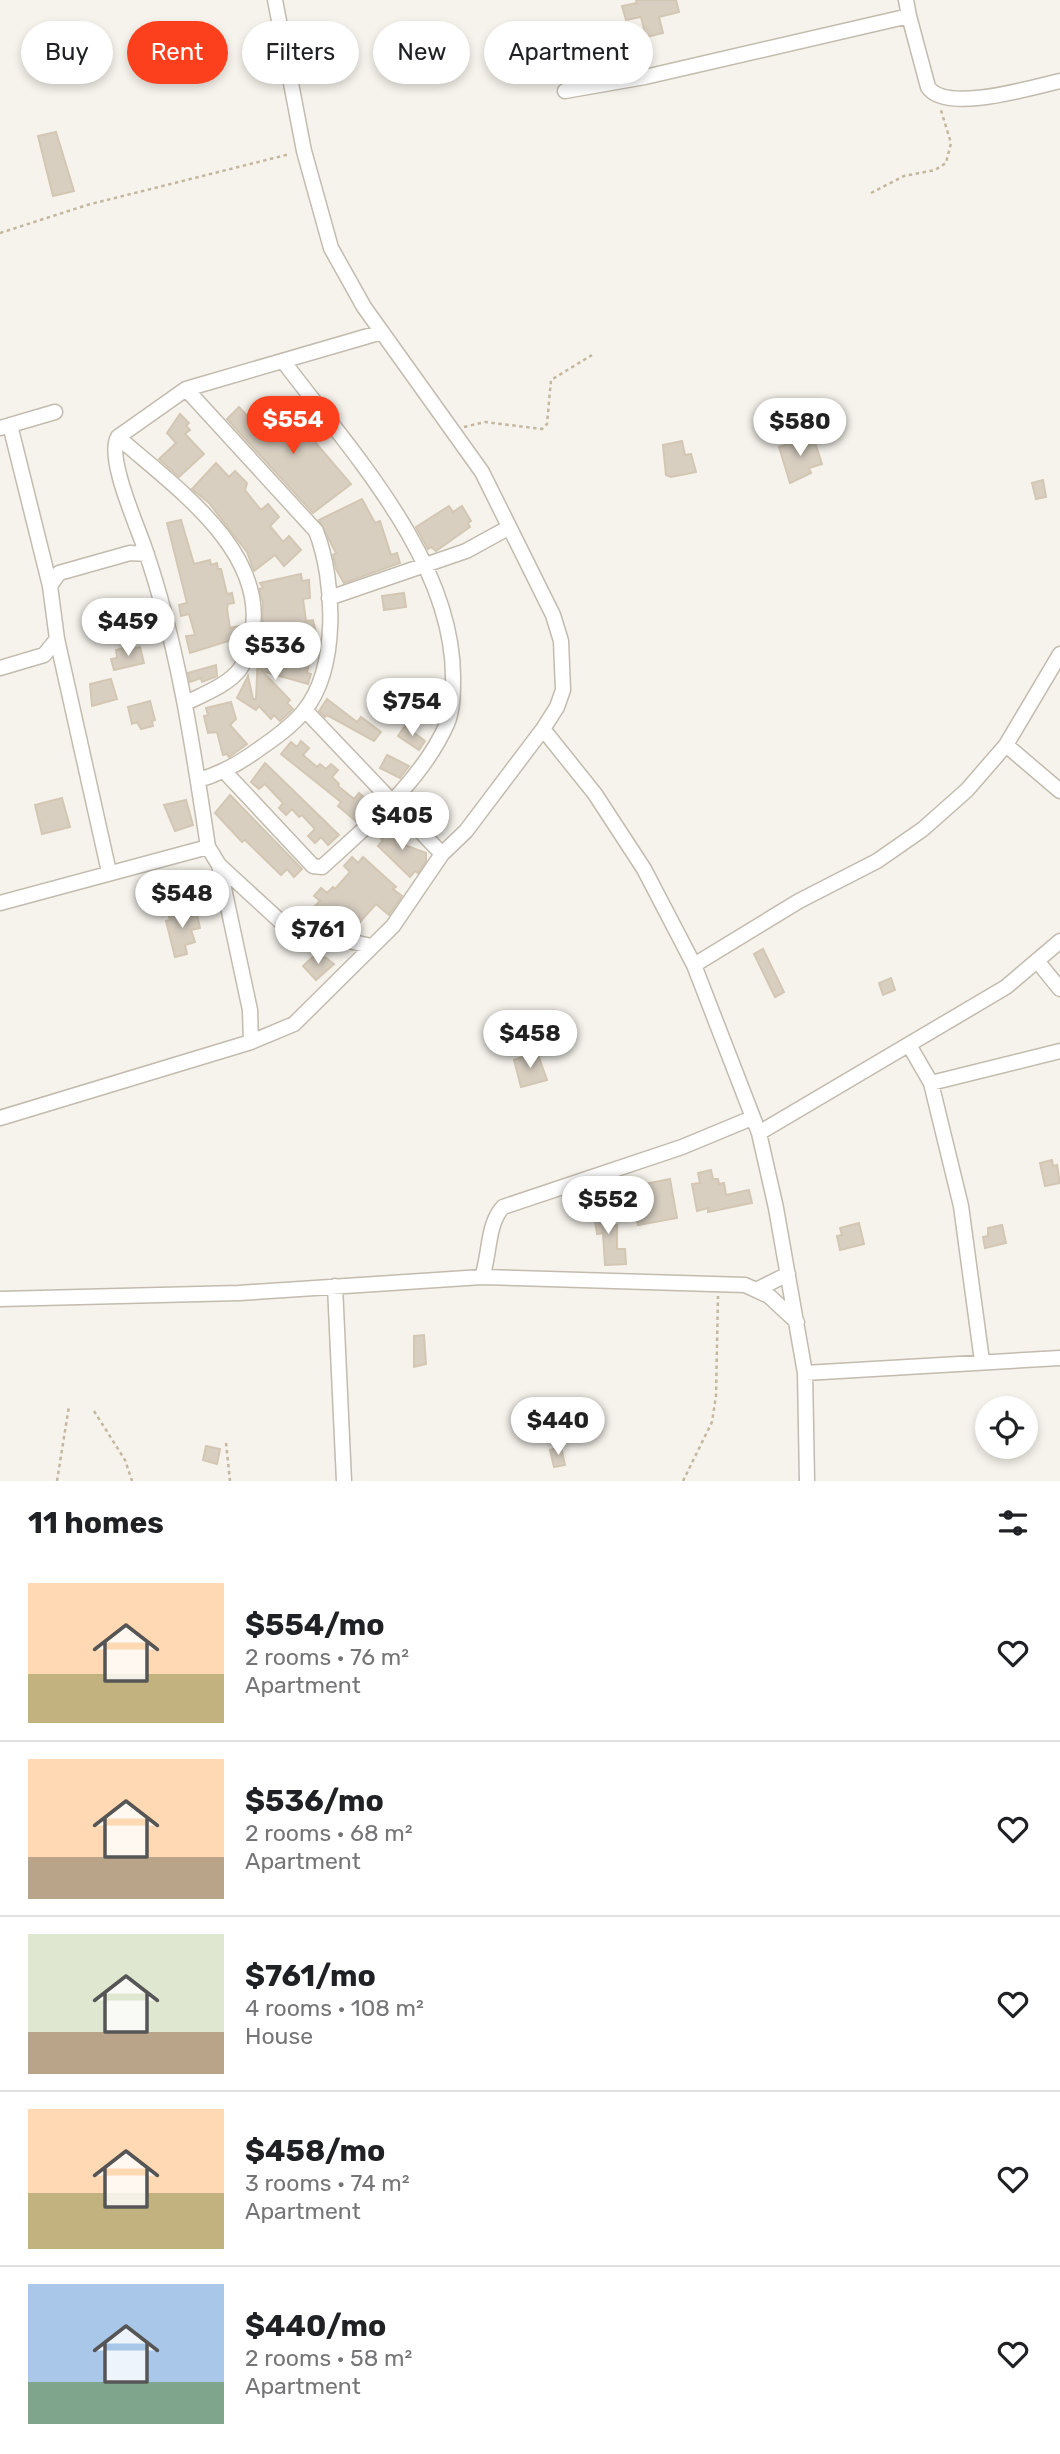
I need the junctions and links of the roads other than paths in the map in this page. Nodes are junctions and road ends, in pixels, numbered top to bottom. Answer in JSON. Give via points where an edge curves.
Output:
{"nodes":[{"id":1,"x":275,"y":0,"type":"edge"},
{"id":2,"x":906,"y":0,"type":"edge"},
{"id":3,"x":909,"y":16,"type":"junction"},
{"id":4,"x":1060,"y":81,"type":"edge"},
{"id":5,"x":565,"y":90,"type":"dead end"},
{"id":6,"x":382,"y":332,"type":"junction"},
{"id":7,"x":283,"y":360,"type":"junction"},
{"id":8,"x":186,"y":389,"type":"junction"},
{"id":9,"x":55,"y":412,"type":"dead end"},
{"id":10,"x":5,"y":427,"type":"edge"},
{"id":11,"x":118,"y":437,"type":"junction"},
{"id":12,"x":508,"y":528,"type":"junction"},
{"id":13,"x":147,"y":554,"type":"junction"},
{"id":14,"x":426,"y":566,"type":"junction"},
{"id":15,"x":50,"y":586,"type":"junction"},
{"id":16,"x":329,"y":598,"type":"junction"},
{"id":17,"x":57,"y":639,"type":"junction"},
{"id":18,"x":1060,"y":654,"type":"edge"},
{"id":19,"x":0,"y":667,"type":"edge"},
{"id":20,"x":186,"y":703,"type":"junction"},
{"id":21,"x":305,"y":710,"type":"junction"},
{"id":22,"x":543,"y":729,"type":"junction"},
{"id":23,"x":1006,"y":745,"type":"junction"},
{"id":24,"x":225,"y":772,"type":"junction"},
{"id":25,"x":198,"y":780,"type":"junction"},
{"id":26,"x":1060,"y":791,"type":"edge"},
{"id":27,"x":391,"y":803,"type":"junction"},
{"id":28,"x":208,"y":847,"type":"junction"},
{"id":29,"x":442,"y":854,"type":"junction"},
{"id":30,"x":219,"y":865,"type":"junction"},
{"id":31,"x":109,"y":872,"type":"junction"},
{"id":32,"x":0,"y":903,"type":"edge"},
{"id":33,"x":1060,"y":941,"type":"edge"},
{"id":34,"x":371,"y":946,"type":"junction"},
{"id":35,"x":1038,"y":962,"type":"junction"},
{"id":36,"x":694,"y":965,"type":"junction"},
{"id":37,"x":1060,"y":989,"type":"edge"},
{"id":38,"x":251,"y":1042,"type":"junction"},
{"id":39,"x":909,"y":1045,"type":"junction"},
{"id":40,"x":1060,"y":1051,"type":"edge"},
{"id":41,"x":931,"y":1083,"type":"junction"},
{"id":42,"x":0,"y":1118,"type":"edge"},
{"id":43,"x":752,"y":1118,"type":"junction"},
{"id":44,"x":759,"y":1133,"type":"junction"},
{"id":45,"x":788,"y":1274,"type":"junction"},
{"id":46,"x":482,"y":1277,"type":"junction"},
{"id":47,"x":335,"y":1286,"type":"junction"},
{"id":48,"x":758,"y":1289,"type":"junction"},
{"id":49,"x":0,"y":1300,"type":"edge"},
{"id":50,"x":797,"y":1322,"type":"junction"},
{"id":51,"x":1060,"y":1358,"type":"edge"},
{"id":52,"x":982,"y":1361,"type":"junction"},
{"id":53,"x":804,"y":1373,"type":"junction"},
{"id":54,"x":344,"y":1481,"type":"edge"},
{"id":55,"x":807,"y":1481,"type":"edge"}],
"edges":[{"from":1,"to":6,"type":"street","via":[[304,151],[331,248]]},
{"from":2,"to":3,"type":"street"},
{"from":3,"to":4,"type":"street","via":[[928,87],[936,95],[963,99],[994,96]]},
{"from":3,"to":5,"type":"street","via":[[645,77]]},
{"from":6,"to":7,"type":"street"},
{"from":6,"to":12,"type":"street","via":[[489,483]]},
{"from":7,"to":8,"type":"street"},
{"from":7,"to":14,"type":"street","via":[[364,469]]},
{"from":8,"to":11,"type":"street"},
{"from":8,"to":16,"type":"street","via":[[316,531]]},
{"from":9,"to":10,"type":"street"},
{"from":10,"to":15,"type":"street"},
{"from":11,"to":13,"type":"street","via":[[113,449],[116,464]]},
{"from":11,"to":20,"type":"street","via":[[203,513],[236,555],[252,590],[256,614],[250,648],[240,668],[225,683]]},
{"from":12,"to":14,"type":"street"},
{"from":12,"to":22,"type":"street","via":[[561,640],[563,690]]},
{"from":13,"to":15,"type":"street","via":[[131,553],[60,573]]},
{"from":13,"to":20,"type":"street"},
{"from":14,"to":16,"type":"street"},
{"from":14,"to":27,"type":"street","via":[[451,635],[451,709],[441,735]]},
{"from":15,"to":17,"type":"street"},
{"from":16,"to":21,"type":"street","via":[[327,659]]},
{"from":17,"to":19,"type":"street","via":[[44,655]]},
{"from":17,"to":31,"type":"street"},
{"from":18,"to":23,"type":"street"},
{"from":20,"to":25,"type":"street"},
{"from":21,"to":24,"type":"street"},
{"from":21,"to":27,"type":"street"},
{"from":22,"to":29,"type":"street","via":[[466,831]]},
{"from":22,"to":36,"type":"street","via":[[614,822]]},
{"from":23,"to":26,"type":"street"},
{"from":23,"to":36,"type":"street","via":[[967,790],[923,829],[877,861],[799,901]]},
{"from":24,"to":25,"type":"street"},
{"from":24,"to":27,"type":"street","via":[[317,868]]},
{"from":25,"to":28,"type":"street"},
{"from":27,"to":29,"type":"street"},
{"from":28,"to":30,"type":"street"},
{"from":28,"to":31,"type":"street"},
{"from":29,"to":34,"type":"street","via":[[400,917]]},
{"from":30,"to":34,"type":"street","via":[[280,921],[295,929]]},
{"from":30,"to":38,"type":"street","via":[[250,1010]]},
{"from":31,"to":32,"type":"street"},
{"from":33,"to":35,"type":"street"},
{"from":34,"to":38,"type":"street","via":[[294,1024]]},
{"from":35,"to":37,"type":"street"},
{"from":35,"to":39,"type":"street","via":[[1006,987]]},
{"from":36,"to":43,"type":"street"},
{"from":38,"to":42,"type":"street"},
{"from":39,"to":41,"type":"street"},
{"from":39,"to":44,"type":"street"},
{"from":40,"to":41,"type":"street"},
{"from":41,"to":52,"type":"street","via":[[961,1206]]},
{"from":43,"to":44,"type":"street"},
{"from":43,"to":46,"type":"street","via":[[503,1208],[492,1226]]},
{"from":44,"to":45,"type":"street"},
{"from":45,"to":48,"type":"street"},
{"from":45,"to":50,"type":"street"},
{"from":46,"to":47,"type":"street"},
{"from":46,"to":48,"type":"street"},
{"from":47,"to":49,"type":"street"},
{"from":47,"to":54,"type":"street"},
{"from":48,"to":50,"type":"street"},
{"from":50,"to":53,"type":"street"},
{"from":51,"to":52,"type":"street"},
{"from":52,"to":53,"type":"street"},
{"from":53,"to":55,"type":"street"}]}
